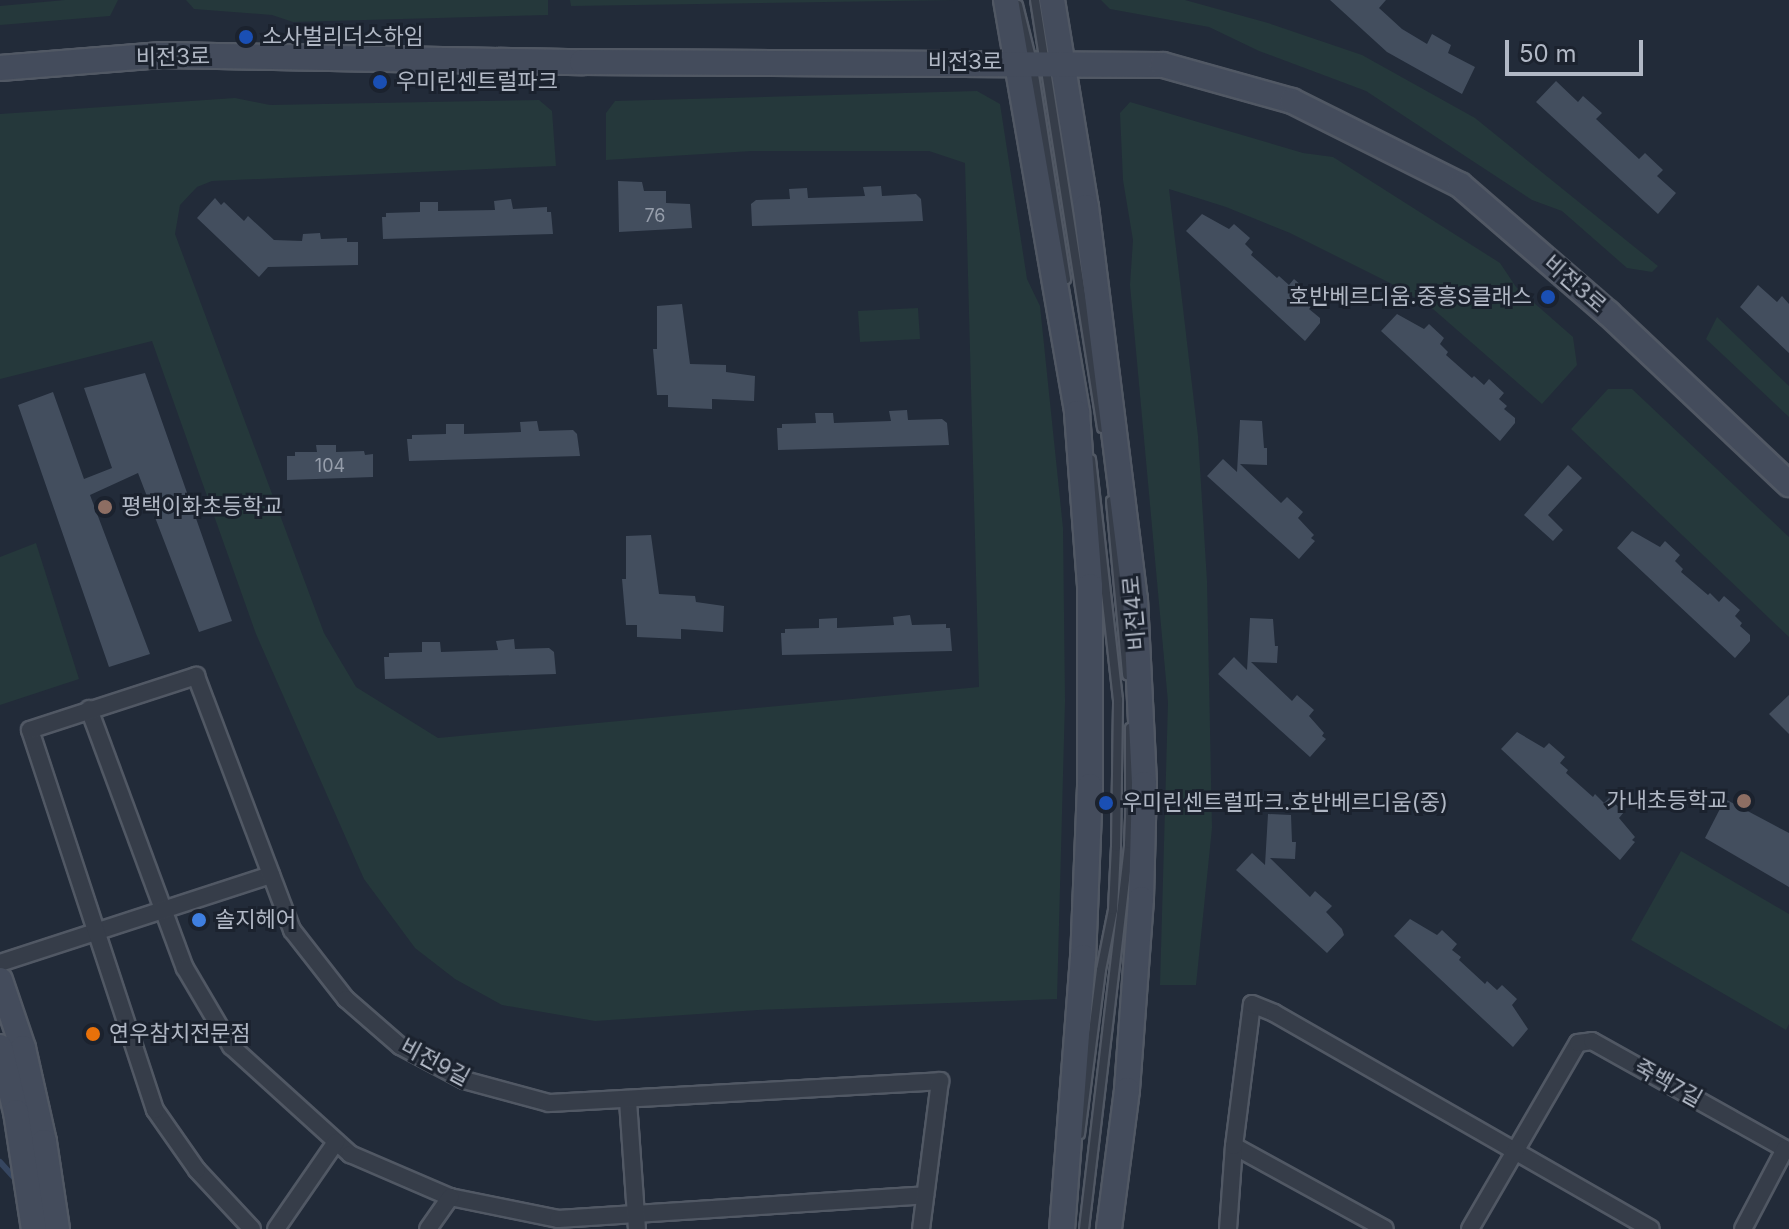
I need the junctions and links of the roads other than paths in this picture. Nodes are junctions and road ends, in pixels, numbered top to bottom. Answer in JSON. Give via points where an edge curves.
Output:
{"nodes":[{"id":1,"x":1006,"y":0,"type":"edge"},
{"id":2,"x":1017,"y":0,"type":"edge"},
{"id":3,"x":1035,"y":0,"type":"edge"},
{"id":4,"x":1052,"y":0,"type":"edge"},
{"id":5,"x":1040,"y":62,"type":"junction"},
{"id":6,"x":0,"y":68,"type":"edge"},
{"id":7,"x":1068,"y":292,"type":"dead end"},
{"id":8,"x":1070,"y":308,"type":"dead end"},
{"id":9,"x":1077,"y":413,"type":"junction"},
{"id":10,"x":1104,"y":443,"type":"dead end"},
{"id":11,"x":1106,"y":459,"type":"dead end"},
{"id":12,"x":1095,"y":474,"type":"junction"},
{"id":13,"x":1789,"y":484,"type":"edge"},
{"id":14,"x":89,"y":709,"type":"junction"},
{"id":15,"x":1143,"y":747,"type":"junction"},
{"id":16,"x":1130,"y":795,"type":"junction"},
{"id":17,"x":271,"y":875,"type":"junction"},
{"id":18,"x":164,"y":912,"type":"junction"},
{"id":19,"x":98,"y":932,"type":"junction"},
{"id":20,"x":0,"y":963,"type":"edge"},
{"id":21,"x":0,"y":980,"type":"edge"},
{"id":22,"x":0,"y":1047,"type":"edge"},
{"id":23,"x":628,"y":1101,"type":"junction"},
{"id":24,"x":1082,"y":1128,"type":"junction"},
{"id":25,"x":336,"y":1142,"type":"junction"},
{"id":26,"x":1080,"y":1143,"type":"dead end"},
{"id":27,"x":1234,"y":1146,"type":"junction"},
{"id":28,"x":1515,"y":1150,"type":"junction"},
{"id":29,"x":1066,"y":1183,"type":"junction"},
{"id":30,"x":925,"y":1195,"type":"junction"},
{"id":31,"x":450,"y":1197,"type":"junction"},
{"id":32,"x":637,"y":1222,"type":"edge"},
{"id":33,"x":1068,"y":1222,"type":"edge"},
{"id":34,"x":34,"y":1229,"type":"edge"},
{"id":35,"x":57,"y":1229,"type":"edge"},
{"id":36,"x":252,"y":1229,"type":"edge"},
{"id":37,"x":276,"y":1229,"type":"edge"},
{"id":38,"x":428,"y":1229,"type":"edge"},
{"id":39,"x":921,"y":1229,"type":"edge"},
{"id":40,"x":1073,"y":1229,"type":"edge"},
{"id":41,"x":1084,"y":1229,"type":"edge"},
{"id":42,"x":1109,"y":1229,"type":"edge"},
{"id":43,"x":1228,"y":1229,"type":"edge"},
{"id":44,"x":1385,"y":1229,"type":"edge"},
{"id":45,"x":1470,"y":1229,"type":"edge"},
{"id":46,"x":1651,"y":1229,"type":"edge"},
{"id":47,"x":1743,"y":1229,"type":"edge"}],
"edges":[{"from":1,"to":5,"type":"main road","name":"비전4로"},
{"from":2,"to":5,"type":"lane"},
{"from":3,"to":5,"type":"lane"},
{"from":4,"to":5,"type":"main road","name":"비전4로"},
{"from":5,"to":6,"type":"main road","name":"비전3로","via":[[161,55]]},
{"from":5,"to":7,"type":"lane"},
{"from":5,"to":9,"type":"main road","name":"비전4로"},
{"from":5,"to":10,"type":"lane"},
{"from":5,"to":13,"type":"main road","name":"비전3로","via":[[1163,65],[1292,101],[1460,185],[1608,313]]},
{"from":5,"to":15,"type":"main road","name":"비전4로","via":[[1086,207],[1135,599]]},
{"from":8,"to":12,"type":"lane"},
{"from":9,"to":12,"type":"lane"},
{"from":9,"to":29,"type":"main road","name":"비전4로","via":[[1090,586],[1090,786]]},
{"from":11,"to":16,"type":"lane","via":[[1130,702]]},
{"from":12,"to":24,"type":"lane","via":[[1118,700],[1116,847],[1113,910]]},
{"from":14,"to":17,"type":"street","name":"비전9길","via":[[196,676]]},
{"from":14,"to":18,"type":"street"},
{"from":14,"to":19,"type":"street","name":"비전9길","via":[[30,730]]},
{"from":15,"to":16,"type":"lane"},
{"from":15,"to":42,"type":"main road","name":"비전4로","via":[[1140,913],[1127,1090]]},
{"from":16,"to":41,"type":"lane","via":[[1129,844]]},
{"from":17,"to":18,"type":"street"},
{"from":17,"to":23,"type":"street","name":"비전9길","via":[[292,930],[346,999],[400,1046],[464,1080],[549,1103]]},
{"from":18,"to":19,"type":"street"},
{"from":18,"to":25,"type":"street","via":[[185,968],[231,1046]]},
{"from":19,"to":20,"type":"street"},
{"from":19,"to":36,"type":"street","name":"비전9길","via":[[155,1110],[197,1170]]},
{"from":21,"to":35,"type":"main road","via":[[23,1048]]},
{"from":22,"to":34,"type":"main road"},
{"from":23,"to":30,"type":"street","name":"비전9길","via":[[940,1081]]},
{"from":23,"to":32,"type":"street"},
{"from":24,"to":26,"type":"lane"},
{"from":24,"to":29,"type":"lane"},
{"from":25,"to":31,"type":"street","via":[[350,1154]]},
{"from":25,"to":37,"type":"street"},
{"from":27,"to":28,"type":"street","via":[[1252,1004]]},
{"from":27,"to":43,"type":"street"},
{"from":27,"to":44,"type":"street"},
{"from":28,"to":45,"type":"street"},
{"from":28,"to":46,"type":"street"},
{"from":28,"to":47,"type":"street","name":"죽백7길","via":[[1578,1043],[1592,1041],[1785,1149]]},
{"from":29,"to":33,"type":"main road","name":"비전4로"},
{"from":30,"to":32,"type":"street"},
{"from":30,"to":39,"type":"street","name":"비전9길"},
{"from":31,"to":32,"type":"street","via":[[558,1219]]},
{"from":31,"to":38,"type":"street"},
{"from":33,"to":40,"type":"lane"}]}
